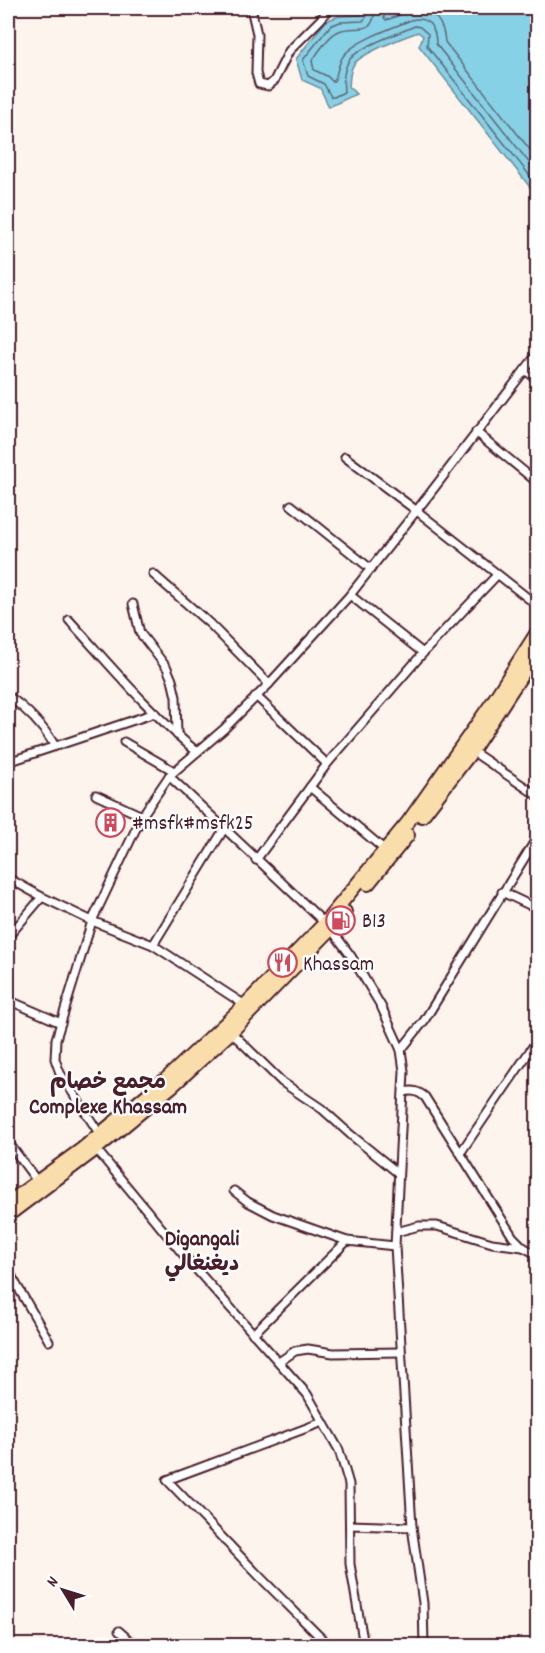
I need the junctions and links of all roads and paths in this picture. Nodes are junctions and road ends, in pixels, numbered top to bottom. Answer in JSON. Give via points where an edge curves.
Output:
{"nodes":[{"id":1,"x":251,"y":8,"type":"edge"},
{"id":2,"x":329,"y":8,"type":"edge"},
{"id":3,"x":537,"y":353,"type":"edge"},
{"id":4,"x":525,"y":370,"type":"junction"},
{"id":5,"x":537,"y":380,"type":"edge"},
{"id":6,"x":476,"y":432,"type":"junction"},
{"id":7,"x":345,"y":457,"type":"dead end"},
{"id":8,"x":537,"y":483,"type":"edge"},
{"id":9,"x":291,"y":506,"type":"dead end"},
{"id":10,"x":417,"y":511,"type":"junction"},
{"id":11,"x":371,"y":569,"type":"junction"},
{"id":12,"x":153,"y":574,"type":"dead end"},
{"id":13,"x":497,"y":575,"type":"junction"},
{"id":14,"x":350,"y":596,"type":"junction"},
{"id":15,"x":133,"y":604,"type":"dead end"},
{"id":16,"x":537,"y":606,"type":"edge"},
{"id":17,"x":69,"y":620,"type":"dead end"},
{"id":18,"x":537,"y":631,"type":"edge"},
{"id":19,"x":537,"y":650,"type":"edge"},
{"id":20,"x":423,"y":653,"type":"junction"},
{"id":21,"x":269,"y":684,"type":"junction"},
{"id":22,"x":8,"y":696,"type":"edge"},
{"id":23,"x":256,"y":696,"type":"junction"},
{"id":24,"x":155,"y":713,"type":"junction"},
{"id":25,"x":177,"y":735,"type":"junction"},
{"id":26,"x":124,"y":742,"type":"dead end"},
{"id":27,"x":55,"y":746,"type":"junction"},
{"id":28,"x":471,"y":751,"type":"junction"},
{"id":29,"x":197,"y":752,"type":"junction"},
{"id":30,"x":8,"y":762,"type":"edge"},
{"id":31,"x":327,"y":764,"type":"junction"},
{"id":32,"x":171,"y":774,"type":"junction"},
{"id":33,"x":310,"y":787,"type":"junction"},
{"id":34,"x":96,"y":795,"type":"dead end"},
{"id":35,"x":537,"y":796,"type":"edge"},
{"id":36,"x":142,"y":816,"type":"junction"},
{"id":37,"x":224,"y":829,"type":"junction"},
{"id":38,"x":537,"y":836,"type":"edge"},
{"id":39,"x":385,"y":850,"type":"junction"},
{"id":40,"x":256,"y":860,"type":"junction"},
{"id":41,"x":8,"y":878,"type":"edge"},
{"id":42,"x":502,"y":892,"type":"junction"},
{"id":43,"x":42,"y":897,"type":"junction"},
{"id":44,"x":537,"y":909,"type":"edge"},
{"id":45,"x":92,"y":921,"type":"junction"},
{"id":46,"x":327,"y":927,"type":"junction"},
{"id":47,"x":8,"y":937,"type":"edge"},
{"id":48,"x":153,"y":945,"type":"junction"},
{"id":49,"x":8,"y":1000,"type":"edge"},
{"id":50,"x":245,"y":1005,"type":"junction"},
{"id":51,"x":61,"y":1023,"type":"junction"},
{"id":52,"x":231,"y":1032,"type":"junction"},
{"id":53,"x":537,"y":1039,"type":"edge"},
{"id":54,"x":401,"y":1050,"type":"junction"},
{"id":55,"x":404,"y":1092,"type":"junction"},
{"id":56,"x":99,"y":1133,"type":"junction"},
{"id":57,"x":8,"y":1142,"type":"edge"},
{"id":58,"x":96,"y":1149,"type":"junction"},
{"id":59,"x":461,"y":1152,"type":"junction"},
{"id":60,"x":398,"y":1173,"type":"junction"},
{"id":61,"x":38,"y":1181,"type":"junction"},
{"id":62,"x":234,"y":1191,"type":"dead end"},
{"id":63,"x":8,"y":1203,"type":"edge"},
{"id":64,"x":8,"y":1215,"type":"edge"},
{"id":65,"x":396,"y":1232,"type":"junction"},
{"id":66,"x":347,"y":1241,"type":"junction"},
{"id":67,"x":395,"y":1246,"type":"junction"},
{"id":68,"x":523,"y":1247,"type":"junction"},
{"id":69,"x":537,"y":1253,"type":"edge"},
{"id":70,"x":8,"y":1270,"type":"edge"},
{"id":71,"x":254,"y":1334,"type":"junction"},
{"id":72,"x":49,"y":1341,"type":"dead end"},
{"id":73,"x":401,"y":1352,"type":"junction"},
{"id":74,"x":279,"y":1362,"type":"junction"},
{"id":75,"x":323,"y":1422,"type":"junction"},
{"id":76,"x":350,"y":1525,"type":"junction"},
{"id":77,"x":412,"y":1527,"type":"junction"},
{"id":78,"x":119,"y":1630,"type":"dead end"},
{"id":79,"x":537,"y":1645,"type":"edge"},
{"id":80,"x":136,"y":1646,"type":"edge"},
{"id":81,"x":332,"y":1646,"type":"edge"},
{"id":82,"x":364,"y":1646,"type":"edge"},
{"id":83,"x":424,"y":1646,"type":"edge"},
{"id":84,"x":529,"y":1646,"type":"edge"}],
"edges":[{"from":1,"to":2,"type":"street","via":[[257,34],[256,73],[260,84],[268,86],[289,51]]},
{"from":3,"to":4,"type":"street"},
{"from":4,"to":5,"type":"street"},
{"from":4,"to":6,"type":"street"},
{"from":6,"to":8,"type":"street"},
{"from":6,"to":10,"type":"street"},
{"from":7,"to":10,"type":"street"},
{"from":9,"to":11,"type":"street"},
{"from":10,"to":11,"type":"street"},
{"from":10,"to":13,"type":"street"},
{"from":11,"to":14,"type":"street"},
{"from":12,"to":21,"type":"street"},
{"from":13,"to":16,"type":"street"},
{"from":13,"to":20,"type":"street"},
{"from":14,"to":20,"type":"street"},
{"from":14,"to":21,"type":"street"},
{"from":15,"to":25,"type":"street","via":[[140,633],[172,680]]},
{"from":17,"to":24,"type":"street"},
{"from":18,"to":39,"type":"highway","via":[[463,746]]},
{"from":19,"to":28,"type":"highway"},
{"from":20,"to":31,"type":"street"},
{"from":21,"to":23,"type":"street"},
{"from":22,"to":27,"type":"street","via":[[44,728]]},
{"from":23,"to":29,"type":"street"},
{"from":23,"to":31,"type":"street"},
{"from":24,"to":25,"type":"street"},
{"from":24,"to":27,"type":"street"},
{"from":25,"to":29,"type":"street"},
{"from":26,"to":32,"type":"street"},
{"from":27,"to":30,"type":"street"},
{"from":28,"to":35,"type":"street"},
{"from":28,"to":46,"type":"highway","via":[[392,855]]},
{"from":29,"to":32,"type":"street"},
{"from":31,"to":33,"type":"street"},
{"from":32,"to":36,"type":"street"},
{"from":32,"to":37,"type":"street"},
{"from":33,"to":39,"type":"street"},
{"from":33,"to":40,"type":"street"},
{"from":34,"to":36,"type":"street"},
{"from":36,"to":45,"type":"street"},
{"from":37,"to":40,"type":"street"},
{"from":37,"to":48,"type":"street"},
{"from":38,"to":42,"type":"street"},
{"from":39,"to":46,"type":"highway"},
{"from":40,"to":46,"type":"street"},
{"from":41,"to":43,"type":"street"},
{"from":42,"to":44,"type":"street"},
{"from":42,"to":54,"type":"street","via":[[424,1020]]},
{"from":43,"to":45,"type":"street"},
{"from":43,"to":47,"type":"street"},
{"from":45,"to":48,"type":"street"},
{"from":45,"to":51,"type":"street"},
{"from":46,"to":50,"type":"highway"},
{"from":46,"to":52,"type":"highway"},
{"from":46,"to":54,"type":"street","via":[[351,956],[381,1006]]},
{"from":48,"to":50,"type":"street"},
{"from":49,"to":51,"type":"street"},
{"from":50,"to":56,"type":"highway","via":[[165,1080]]},
{"from":51,"to":56,"type":"street","via":[[55,1059]]},
{"from":52,"to":58,"type":"highway"},
{"from":52,"to":60,"type":"street","via":[[282,1082],[322,1108]]},
{"from":53,"to":59,"type":"street"},
{"from":54,"to":55,"type":"street"},
{"from":55,"to":59,"type":"street","via":[[415,1091],[425,1097]]},
{"from":55,"to":60,"type":"street"},
{"from":56,"to":61,"type":"highway"},
{"from":57,"to":61,"type":"street"},
{"from":58,"to":64,"type":"highway"},
{"from":58,"to":71,"type":"street"},
{"from":59,"to":68,"type":"street","via":[[504,1224]]},
{"from":60,"to":65,"type":"street"},
{"from":61,"to":63,"type":"highway"},
{"from":62,"to":66,"type":"street","via":[[273,1215]]},
{"from":65,"to":67,"type":"street"},
{"from":65,"to":68,"type":"street","via":[[437,1226],[492,1243]]},
{"from":66,"to":67,"type":"street"},
{"from":66,"to":71,"type":"street"},
{"from":67,"to":73,"type":"street"},
{"from":68,"to":69,"type":"street"},
{"from":70,"to":72,"type":"street"},
{"from":71,"to":74,"type":"street"},
{"from":73,"to":74,"type":"street","via":[[333,1353],[308,1349],[294,1351]]},
{"from":73,"to":77,"type":"street"},
{"from":74,"to":75,"type":"street","via":[[307,1394]]},
{"from":75,"to":76,"type":"street","via":[[339,1450],[349,1484]]},
{"from":75,"to":81,"type":"street","via":[[167,1480]]},
{"from":76,"to":77,"type":"street"},
{"from":76,"to":82,"type":"street","via":[[350,1564]]},
{"from":77,"to":83,"type":"street","via":[[423,1603]]},
{"from":78,"to":80,"type":"street"},
{"from":79,"to":84,"type":"street"}]}
